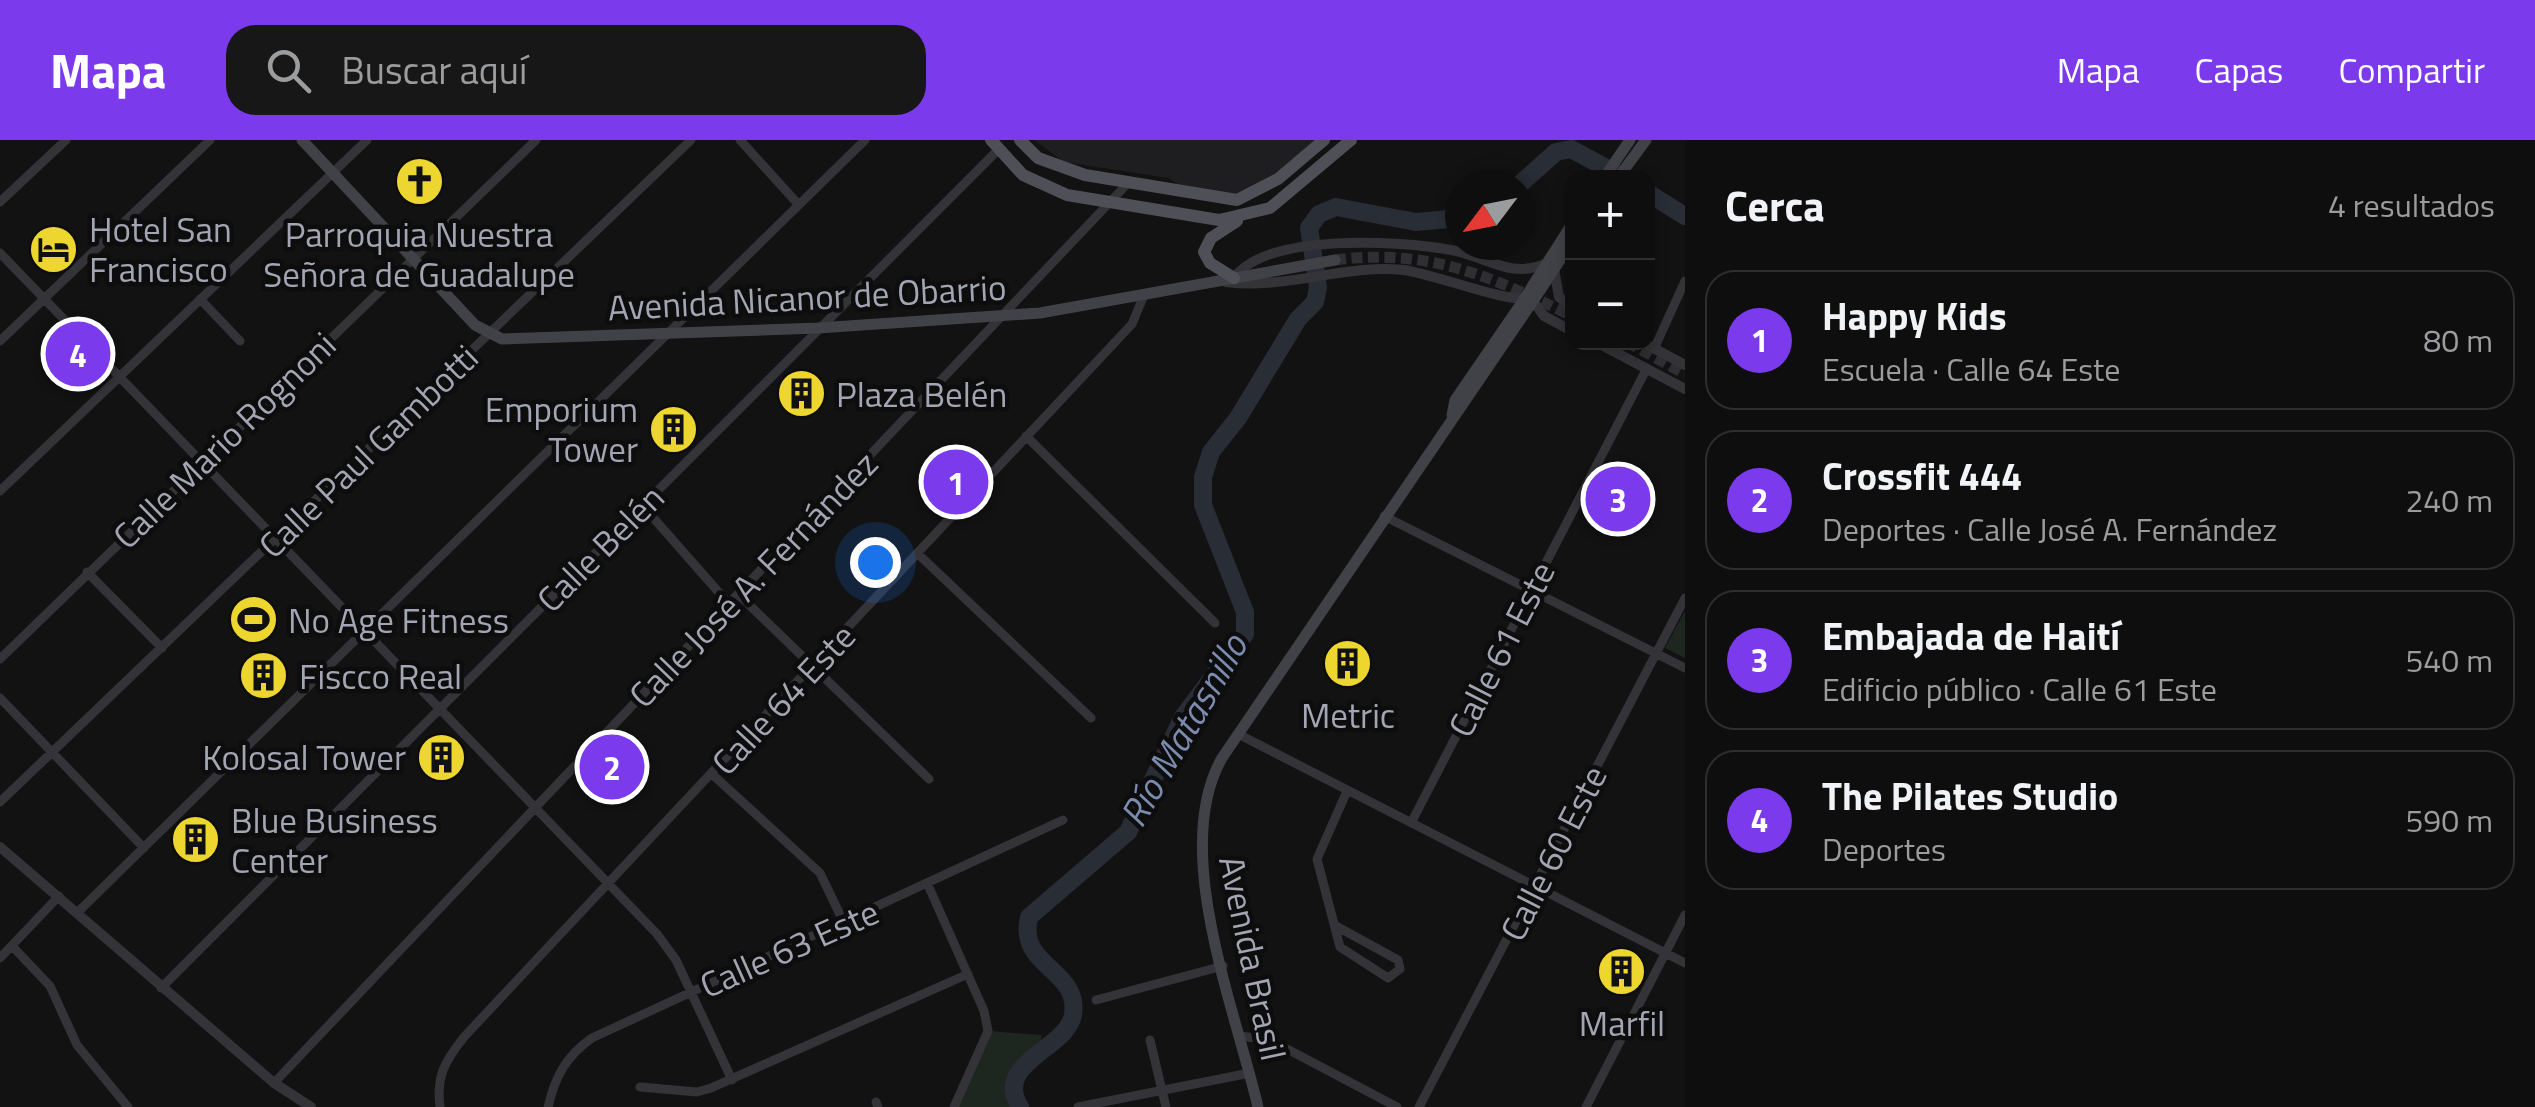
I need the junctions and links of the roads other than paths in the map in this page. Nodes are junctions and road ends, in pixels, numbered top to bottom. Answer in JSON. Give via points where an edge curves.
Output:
{"nodes":[{"id":1,"x":66,"y":140,"type":"edge"},
{"id":2,"x":210,"y":140,"type":"edge"},
{"id":3,"x":302,"y":140,"type":"edge"},
{"id":4,"x":367,"y":140,"type":"edge"},
{"id":5,"x":536,"y":140,"type":"edge"},
{"id":6,"x":691,"y":140,"type":"edge"},
{"id":7,"x":740,"y":140,"type":"edge"},
{"id":8,"x":865,"y":140,"type":"edge"},
{"id":9,"x":1020,"y":140,"type":"edge"},
{"id":10,"x":1324,"y":140,"type":"edge"},
{"id":11,"x":1351,"y":140,"type":"edge"},
{"id":12,"x":1630,"y":140,"type":"edge"},
{"id":13,"x":1646,"y":140,"type":"edge"},
{"id":14,"x":994,"y":145,"type":"edge"},
{"id":15,"x":1623,"y":161,"type":"junction"},
{"id":16,"x":1613,"y":170,"type":"edge"},
{"id":17,"x":1620,"y":170,"type":"edge"},
{"id":18,"x":332,"y":174,"type":"junction"},
{"id":19,"x":1128,"y":183,"type":"junction"},
{"id":20,"x":0,"y":202,"type":"edge"},
{"id":21,"x":798,"y":204,"type":"junction"},
{"id":22,"x":1106,"y":204,"type":"junction"},
{"id":23,"x":1243,"y":217,"type":"junction"},
{"id":24,"x":1565,"y":237,"type":"edge"},
{"id":25,"x":1565,"y":250,"type":"edge"},
{"id":26,"x":0,"y":252,"type":"edge"},
{"id":27,"x":412,"y":258,"type":"junction"},
{"id":28,"x":1336,"y":265,"type":"joint"},
{"id":29,"x":1550,"y":266,"type":"junction"},
{"id":30,"x":1294,"y":272,"type":"junction"},
{"id":31,"x":1234,"y":278,"type":"junction"},
{"id":32,"x":1216,"y":281,"type":"junction"},
{"id":33,"x":1685,"y":281,"type":"edge"},
{"id":34,"x":1144,"y":295,"type":"junction"},
{"id":35,"x":44,"y":298,"type":"junction"},
{"id":36,"x":200,"y":299,"type":"junction"},
{"id":37,"x":1528,"y":300,"type":"junction"},
{"id":38,"x":1565,"y":302,"type":"edge"},
{"id":39,"x":1002,"y":316,"type":"junction"},
{"id":40,"x":1565,"y":327,"type":"edge"},
{"id":41,"x":818,"y":328,"type":"junction"},
{"id":42,"x":670,"y":330,"type":"junction"},
{"id":43,"x":488,"y":335,"type":"junction"},
{"id":44,"x":0,"y":341,"type":"edge"},
{"id":45,"x":240,"y":341,"type":"dead end"},
{"id":46,"x":1655,"y":347,"type":"edge"},
{"id":47,"x":1611,"y":350,"type":"edge"},
{"id":48,"x":1655,"y":350,"type":"edge"},
{"id":49,"x":1685,"y":365,"type":"edge"},
{"id":50,"x":1646,"y":368,"type":"junction"},
{"id":51,"x":121,"y":374,"type":"junction"},
{"id":52,"x":1685,"y":389,"type":"edge"},
{"id":53,"x":1026,"y":436,"type":"junction"},
{"id":54,"x":202,"y":459,"type":"junction"},
{"id":55,"x":0,"y":491,"type":"edge"},
{"id":56,"x":642,"y":505,"type":"junction"},
{"id":57,"x":1384,"y":516,"type":"junction"},
{"id":58,"x":279,"y":538,"type":"junction"},
{"id":59,"x":917,"y":553,"type":"junction"},
{"id":60,"x":87,"y":572,"type":"junction"},
{"id":61,"x":1530,"y":590,"type":"junction"},
{"id":62,"x":738,"y":594,"type":"junction"},
{"id":63,"x":1685,"y":598,"type":"edge"},
{"id":64,"x":729,"y":604,"type":"junction"},
{"id":65,"x":1215,"y":624,"type":"dead end"},
{"id":66,"x":364,"y":634,"type":"junction"},
{"id":67,"x":162,"y":648,"type":"junction"},
{"id":68,"x":1656,"y":654,"type":"junction"},
{"id":69,"x":0,"y":659,"type":"edge"},
{"id":70,"x":814,"y":667,"type":"junction"},
{"id":71,"x":1685,"y":668,"type":"edge"},
{"id":72,"x":0,"y":698,"type":"edge"},
{"id":73,"x":438,"y":712,"type":"junction"},
{"id":74,"x":1091,"y":718,"type":"dead end"},
{"id":75,"x":1238,"y":734,"type":"junction"},
{"id":76,"x":54,"y":752,"type":"junction"},
{"id":77,"x":713,"y":775,"type":"junction"},
{"id":78,"x":930,"y":779,"type":"dead end"},
{"id":79,"x":1347,"y":791,"type":"junction"},
{"id":80,"x":0,"y":802,"type":"edge"},
{"id":81,"x":534,"y":809,"type":"junction"},
{"id":82,"x":1063,"y":820,"type":"dead end"},
{"id":83,"x":1412,"y":824,"type":"junction"},
{"id":84,"x":0,"y":846,"type":"edge"},
{"id":85,"x":144,"y":848,"type":"junction"},
{"id":86,"x":607,"y":884,"type":"junction"},
{"id":87,"x":928,"y":885,"type":"junction"},
{"id":88,"x":1536,"y":888,"type":"junction"},
{"id":89,"x":58,"y":896,"type":"junction"},
{"id":90,"x":76,"y":913,"type":"junction"},
{"id":91,"x":1685,"y":914,"type":"edge"},
{"id":92,"x":844,"y":924,"type":"junction"},
{"id":93,"x":1336,"y":926,"type":"junction"},
{"id":94,"x":12,"y":946,"type":"junction"},
{"id":95,"x":1665,"y":953,"type":"junction"},
{"id":96,"x":0,"y":958,"type":"edge"},
{"id":97,"x":1685,"y":963,"type":"edge"},
{"id":98,"x":1223,"y":966,"type":"junction"},
{"id":99,"x":968,"y":974,"type":"junction"},
{"id":100,"x":161,"y":988,"type":"junction"},
{"id":101,"x":691,"y":993,"type":"junction"},
{"id":102,"x":1096,"y":1000,"type":"dead end"},
{"id":103,"x":1240,"y":1036,"type":"junction"},
{"id":104,"x":1150,"y":1040,"type":"dead end"},
{"id":105,"x":1250,"y":1074,"type":"junction"},
{"id":106,"x":732,"y":1080,"type":"junction"},
{"id":107,"x":274,"y":1083,"type":"junction"},
{"id":108,"x":640,"y":1087,"type":"dead end"},
{"id":109,"x":1162,"y":1088,"type":"junction"},
{"id":110,"x":128,"y":1107,"type":"edge"},
{"id":111,"x":311,"y":1107,"type":"edge"},
{"id":112,"x":440,"y":1107,"type":"edge"},
{"id":113,"x":548,"y":1107,"type":"edge"},
{"id":114,"x":954,"y":1107,"type":"edge"},
{"id":115,"x":1078,"y":1107,"type":"edge"},
{"id":116,"x":1166,"y":1107,"type":"edge"},
{"id":117,"x":1258,"y":1107,"type":"edge"},
{"id":118,"x":1397,"y":1107,"type":"edge"},
{"id":119,"x":1418,"y":1107,"type":"edge"},
{"id":120,"x":1586,"y":1107,"type":"edge"}],
"edges":[{"from":1,"to":20,"type":"street"},
{"from":2,"to":35,"type":"street"},
{"from":3,"to":18,"type":"main road"},
{"from":4,"to":18,"type":"street"},
{"from":5,"to":27,"type":"street","name":"Calle Mario Rognoni"},
{"from":6,"to":43,"type":"street","name":"Calle Paul Gambotti"},
{"from":7,"to":21,"type":"street"},
{"from":8,"to":21,"type":"street"},
{"from":9,"to":19,"type":"main road","via":[[1038,158]]},
{"from":10,"to":19,"type":"main road","via":[[1278,180],[1237,200]]},
{"from":11,"to":23,"type":"main road","via":[[1288,196]]},
{"from":12,"to":15,"type":"main road"},
{"from":13,"to":15,"type":"main road"},
{"from":14,"to":22,"type":"main road","via":[[1012,167],[1048,188]]},
{"from":14,"to":41,"type":"street","name":"Calle Belén"},
{"from":15,"to":16,"type":"main road"},
{"from":15,"to":17,"type":"main road"},
{"from":18,"to":27,"type":"main road"},
{"from":18,"to":36,"type":"street"},
{"from":19,"to":22,"type":"street","name":"Calle José A. Fernández"},
{"from":21,"to":42,"type":"street"},
{"from":22,"to":23,"type":"main road","via":[[1204,219]]},
{"from":22,"to":39,"type":"street","name":"Calle José A. Fernández"},
{"from":23,"to":31,"type":"main road","via":[[1204,248],[1210,263]]},
{"from":24,"to":29,"type":"main road","name":"Avenida Brasil"},
{"from":25,"to":29,"type":"main road","name":"Avenida Brasil"},
{"from":26,"to":35,"type":"street"},
{"from":27,"to":43,"type":"main road"},
{"from":27,"to":54,"type":"street","name":"Calle Mario Rognoni"},
{"from":28,"to":30,"type":"main road","name":"Avenida Nicanor de Obarrio"},
{"from":28,"to":37,"type":"street","name":"Avenida Nicanor de Obarrio","via":[[1417,272]]},
{"from":29,"to":31,"type":"street","name":"Avenida Nicanor de Obarrio","via":[[1520,273],[1424,246],[1332,244],[1252,259]]},
{"from":29,"to":37,"type":"main road","name":"Avenida Brasil","bridge":true},
{"from":29,"to":38,"type":"street"},
{"from":30,"to":31,"type":"main road","name":"Avenida Nicanor de Obarrio"},
{"from":30,"to":32,"type":"street","name":"Avenida Nicanor de Obarrio","via":[[1239,284]]},
{"from":31,"to":32,"type":"main road","name":"Avenida Nicanor de Obarrio"},
{"from":32,"to":34,"type":"main road","name":"Avenida Nicanor de Obarrio"},
{"from":33,"to":46,"type":"street"},
{"from":34,"to":39,"type":"main road","name":"Avenida Nicanor de Obarrio"},
{"from":34,"to":53,"type":"street","name":"Calle 64 Este","via":[[1132,324]]},
{"from":35,"to":44,"type":"street"},
{"from":35,"to":51,"type":"street"},
{"from":36,"to":45,"type":"street"},
{"from":36,"to":51,"type":"street"},
{"from":37,"to":40,"type":"street","name":"Avenida Nicanor de Obarrio"},
{"from":37,"to":57,"type":"main road","name":"Avenida Brasil"},
{"from":39,"to":41,"type":"main road","name":"Avenida Nicanor de Obarrio"},
{"from":39,"to":62,"type":"street","name":"Calle José A. Fernández"},
{"from":41,"to":42,"type":"main road","name":"Avenida Nicanor de Obarrio"},
{"from":41,"to":56,"type":"street","name":"Calle Belén"},
{"from":42,"to":43,"type":"main road","name":"Avenida Nicanor de Obarrio"},
{"from":42,"to":66,"type":"street"},
{"from":43,"to":58,"type":"street","name":"Calle Paul Gambotti"},
{"from":47,"to":50,"type":"street"},
{"from":48,"to":49,"type":"street"},
{"from":50,"to":52,"type":"street"},
{"from":50,"to":61,"type":"street","name":"Calle 61 Este"},
{"from":51,"to":54,"type":"street"},
{"from":51,"to":55,"type":"street"},
{"from":53,"to":59,"type":"street","name":"Calle 64 Este"},
{"from":53,"to":65,"type":"street"},
{"from":54,"to":58,"type":"street"},
{"from":54,"to":60,"type":"street","name":"Calle Mario Rognoni"},
{"from":56,"to":64,"type":"street"},
{"from":56,"to":73,"type":"street","name":"Calle Belén"},
{"from":57,"to":61,"type":"street"},
{"from":57,"to":75,"type":"main road","name":"Avenida Brasil"},
{"from":58,"to":66,"type":"street"},
{"from":58,"to":67,"type":"street","name":"Calle Paul Gambotti"},
{"from":59,"to":70,"type":"street","name":"Calle 64 Este"},
{"from":59,"to":74,"type":"street"},
{"from":60,"to":67,"type":"street"},
{"from":60,"to":69,"type":"street","name":"Calle Mario Rognoni"},
{"from":61,"to":68,"type":"street"},
{"from":61,"to":83,"type":"street","name":"Calle 61 Este"},
{"from":62,"to":64,"type":"street","name":"Calle José A. Fernández"},
{"from":62,"to":70,"type":"street"},
{"from":63,"to":68,"type":"street","name":"Calle 60 Este"},
{"from":64,"to":81,"type":"street","name":"Calle José A. Fernández"},
{"from":66,"to":73,"type":"street"},
{"from":66,"to":85,"type":"street"},
{"from":67,"to":76,"type":"street","name":"Calle Paul Gambotti"},
{"from":68,"to":71,"type":"street"},
{"from":68,"to":88,"type":"street","name":"Calle 60 Este"},
{"from":70,"to":77,"type":"street","name":"Calle 64 Este"},
{"from":70,"to":78,"type":"street"},
{"from":72,"to":76,"type":"street"},
{"from":73,"to":81,"type":"street"},
{"from":73,"to":100,"type":"street","name":"Calle Belén"},
{"from":75,"to":79,"type":"street"},
{"from":75,"to":98,"type":"main road","name":"Avenida Brasil","via":[[1214,772],[1201,815],[1200,861]]},
{"from":76,"to":80,"type":"street","name":"Calle Paul Gambotti"},
{"from":76,"to":85,"type":"street"},
{"from":77,"to":86,"type":"street","name":"Calle 64 Este"},
{"from":77,"to":92,"type":"street","via":[[820,874]]},
{"from":79,"to":83,"type":"street"},
{"from":79,"to":93,"type":"street","via":[[1317,858]]},
{"from":81,"to":86,"type":"street"},
{"from":81,"to":107,"type":"street","name":"Calle José A. Fernández"},
{"from":82,"to":87,"type":"street","name":"Calle 63 Este"},
{"from":83,"to":88,"type":"street"},
{"from":84,"to":89,"type":"street"},
{"from":85,"to":90,"type":"street"},
{"from":86,"to":101,"type":"street","via":[[668,946]]},
{"from":86,"to":112,"type":"street","name":"Calle 64 Este","via":[[446,1060]]},
{"from":87,"to":92,"type":"street","name":"Calle 63 Este"},
{"from":87,"to":99,"type":"street"},
{"from":88,"to":95,"type":"street"},
{"from":88,"to":119,"type":"street","name":"Calle 60 Este"},
{"from":89,"to":90,"type":"street"},
{"from":89,"to":94,"type":"street"},
{"from":90,"to":100,"type":"street"},
{"from":91,"to":95,"type":"street"},
{"from":92,"to":101,"type":"street","name":"Calle 63 Este"},
{"from":93,"to":93,"type":"street","via":[[1345,953],[1395,976],[1398,960]]},
{"from":94,"to":96,"type":"street"},
{"from":94,"to":110,"type":"street","via":[[50,986],[77,1045]]},
{"from":95,"to":97,"type":"street"},
{"from":95,"to":120,"type":"street"},
{"from":98,"to":102,"type":"street"},
{"from":98,"to":103,"type":"main road","name":"Avenida Brasil"},
{"from":99,"to":106,"type":"street"},
{"from":99,"to":114,"type":"street","via":[[988,1031]]},
{"from":100,"to":107,"type":"street"},
{"from":101,"to":106,"type":"street"},
{"from":101,"to":113,"type":"street","name":"Calle 63 Este","via":[[573,1051]]},
{"from":103,"to":105,"type":"main road","name":"Avenida Brasil"},
{"from":103,"to":118,"type":"street","via":[[1270,1040]]},
{"from":104,"to":109,"type":"street"},
{"from":105,"to":109,"type":"street"},
{"from":105,"to":117,"type":"main road","name":"Avenida Brasil"},
{"from":106,"to":108,"type":"street","via":[[697,1092]]},
{"from":107,"to":111,"type":"street"},
{"from":109,"to":115,"type":"street"},
{"from":109,"to":116,"type":"street"}]}
